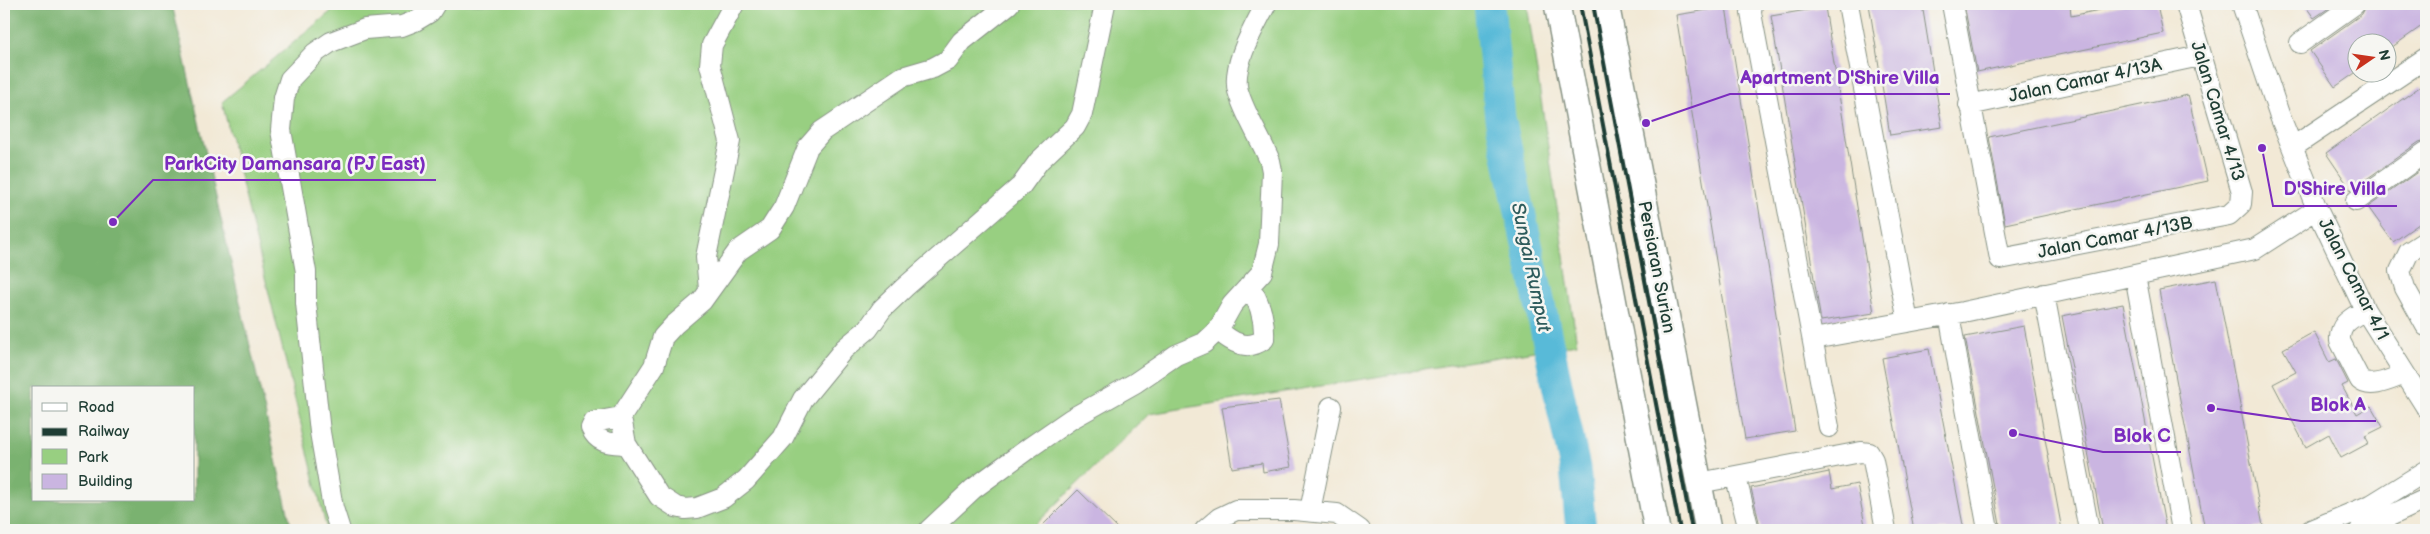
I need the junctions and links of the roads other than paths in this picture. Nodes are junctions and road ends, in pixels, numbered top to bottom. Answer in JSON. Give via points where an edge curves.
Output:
{"nodes":[{"id":1,"x":436,"y":4,"type":"edge"},
{"id":2,"x":734,"y":4,"type":"edge"},
{"id":3,"x":1010,"y":4,"type":"edge"},
{"id":4,"x":1105,"y":4,"type":"edge"},
{"id":5,"x":1266,"y":4,"type":"edge"},
{"id":6,"x":1557,"y":4,"type":"edge"},
{"id":7,"x":1606,"y":4,"type":"edge"},
{"id":8,"x":1752,"y":4,"type":"edge"},
{"id":9,"x":1848,"y":4,"type":"edge"},
{"id":10,"x":1952,"y":4,"type":"edge"},
{"id":11,"x":2186,"y":4,"type":"edge"},
{"id":12,"x":2242,"y":4,"type":"edge"},
{"id":13,"x":2355,"y":4,"type":"edge"},
{"id":14,"x":2300,"y":43,"type":"dead end"},
{"id":15,"x":2200,"y":56,"type":"junction"},
{"id":16,"x":2426,"y":58,"type":"edge"},
{"id":17,"x":1969,"y":105,"type":"junction"},
{"id":18,"x":2293,"y":147,"type":"junction"},
{"id":19,"x":2426,"y":152,"type":"edge"},
{"id":20,"x":2356,"y":201,"type":"dead end"},
{"id":21,"x":2317,"y":209,"type":"junction"},
{"id":22,"x":2230,"y":215,"type":"joint"},
{"id":23,"x":2426,"y":241,"type":"edge"},
{"id":24,"x":2135,"y":274,"type":"junction"},
{"id":25,"x":1249,"y":286,"type":"junction"},
{"id":26,"x":709,"y":289,"type":"junction"},
{"id":27,"x":2044,"y":294,"type":"junction"},
{"id":28,"x":2365,"y":310,"type":"junction"},
{"id":29,"x":1949,"y":314,"type":"junction"},
{"id":30,"x":1908,"y":322,"type":"junction"},
{"id":31,"x":2426,"y":326,"type":"edge"},
{"id":32,"x":1218,"y":330,"type":"junction"},
{"id":33,"x":1813,"y":339,"type":"junction"},
{"id":34,"x":2406,"y":374,"type":"junction"},
{"id":35,"x":1331,"y":407,"type":"dead end"},
{"id":36,"x":2426,"y":407,"type":"edge"},
{"id":37,"x":621,"y":417,"type":"junction"},
{"id":38,"x":1829,"y":427,"type":"dead end"},
{"id":39,"x":626,"y":444,"type":"junction"},
{"id":40,"x":2426,"y":471,"type":"edge"},
{"id":41,"x":1736,"y":478,"type":"junction"},
{"id":42,"x":1699,"y":483,"type":"junction"},
{"id":43,"x":2426,"y":497,"type":"edge"},
{"id":44,"x":1310,"y":511,"type":"junction"},
{"id":45,"x":340,"y":530,"type":"edge"},
{"id":46,"x":930,"y":530,"type":"edge"},
{"id":47,"x":1205,"y":530,"type":"edge"},
{"id":48,"x":1360,"y":530,"type":"edge"},
{"id":49,"x":1657,"y":530,"type":"edge"},
{"id":50,"x":1708,"y":530,"type":"edge"},
{"id":51,"x":1749,"y":530,"type":"edge"},
{"id":52,"x":1886,"y":530,"type":"edge"},
{"id":53,"x":1988,"y":530,"type":"edge"},
{"id":54,"x":2089,"y":530,"type":"edge"},
{"id":55,"x":2182,"y":530,"type":"edge"},
{"id":56,"x":2311,"y":530,"type":"edge"},
{"id":57,"x":2360,"y":530,"type":"edge"}],
"edges":[{"from":1,"to":45,"type":"street","via":[[416,21],[402,26],[365,29],[331,42],[315,52],[290,79],[284,98],[282,130],[306,272],[306,303],[320,432]]},
{"from":2,"to":26,"type":"street","via":[[712,45],[710,65],[730,142],[706,257]]},
{"from":3,"to":26,"type":"street","via":[[962,41],[948,60],[902,77],[822,131],[808,147],[784,207],[770,229],[738,251]]},
{"from":4,"to":39,"type":"street","via":[[1090,82],[1082,114],[1075,126],[1039,161],[1021,186],[905,287],[882,309],[868,329],[844,349],[803,399],[783,438],[746,480],[723,498],[698,508],[676,507],[659,496]]},
{"from":5,"to":25,"type":"street","via":[[1242,55],[1237,76],[1237,89],[1272,171],[1269,244],[1262,272]]},
{"from":6,"to":49,"type":"main road"},
{"from":7,"to":42,"type":"main road","name":"Persiaran Surian"},
{"from":8,"to":33,"type":"street","via":[[1751,13]]},
{"from":9,"to":30,"type":"street"},
{"from":10,"to":17,"type":"street"},
{"from":11,"to":15,"type":"street","name":"Jalan Camar 4/13"},
{"from":12,"to":18,"type":"street","name":"Jalan Camar 4/1"},
{"from":13,"to":14,"type":"street"},
{"from":15,"to":17,"type":"street","name":"Jalan Camar 4/13A"},
{"from":15,"to":22,"type":"street","name":"Jalan Camar 4/13","via":[[2242,192],[2241,204]]},
{"from":16,"to":18,"type":"street"},
{"from":17,"to":22,"type":"street","name":"Jalan Camar 4/13B","via":[[2000,259]]},
{"from":18,"to":21,"type":"street","name":"Jalan Camar 4/1"},
{"from":19,"to":20,"type":"street"},
{"from":21,"to":24,"type":"street","via":[[2255,249]]},
{"from":21,"to":28,"type":"street","name":"Jalan Camar 4/1"},
{"from":23,"to":31,"type":"street","via":[[2410,252],[2400,271],[2405,288]]},
{"from":24,"to":27,"type":"street"},
{"from":24,"to":55,"type":"street"},
{"from":25,"to":32,"type":"street","via":[[1232,304]]},
{"from":25,"to":32,"type":"street","via":[[1258,299],[1264,339],[1245,346]]},
{"from":26,"to":37,"type":"street","via":[[702,301],[663,337],[654,366]]},
{"from":27,"to":29,"type":"street"},
{"from":27,"to":54,"type":"street"},
{"from":28,"to":34,"type":"street","name":"Jalan Camar 4/1"},
{"from":28,"to":34,"type":"street","via":[[2344,323],[2339,334],[2360,380],[2371,384]]},
{"from":29,"to":30,"type":"street"},
{"from":29,"to":53,"type":"street"},
{"from":30,"to":33,"type":"street"},
{"from":32,"to":46,"type":"street","via":[[1204,343],[1176,356],[1071,419],[1029,448],[973,489]]},
{"from":33,"to":38,"type":"street"},
{"from":34,"to":36,"type":"street","name":"Jalan Camar 4/1"},
{"from":35,"to":44,"type":"street"},
{"from":37,"to":39,"type":"street"},
{"from":37,"to":39,"type":"street","via":[[594,422],[591,428],[603,442]]},
{"from":40,"to":56,"type":"street","via":[[2371,505]]},
{"from":41,"to":42,"type":"street"},
{"from":41,"to":51,"type":"street"},
{"from":41,"to":52,"type":"street","via":[[1861,452],[1869,454],[1873,460]]},
{"from":42,"to":50,"type":"main road","name":"Persiaran Surian"},
{"from":43,"to":57,"type":"street"},
{"from":44,"to":47,"type":"street","via":[[1236,510]]},
{"from":44,"to":48,"type":"street","via":[[1337,514]]}]}
